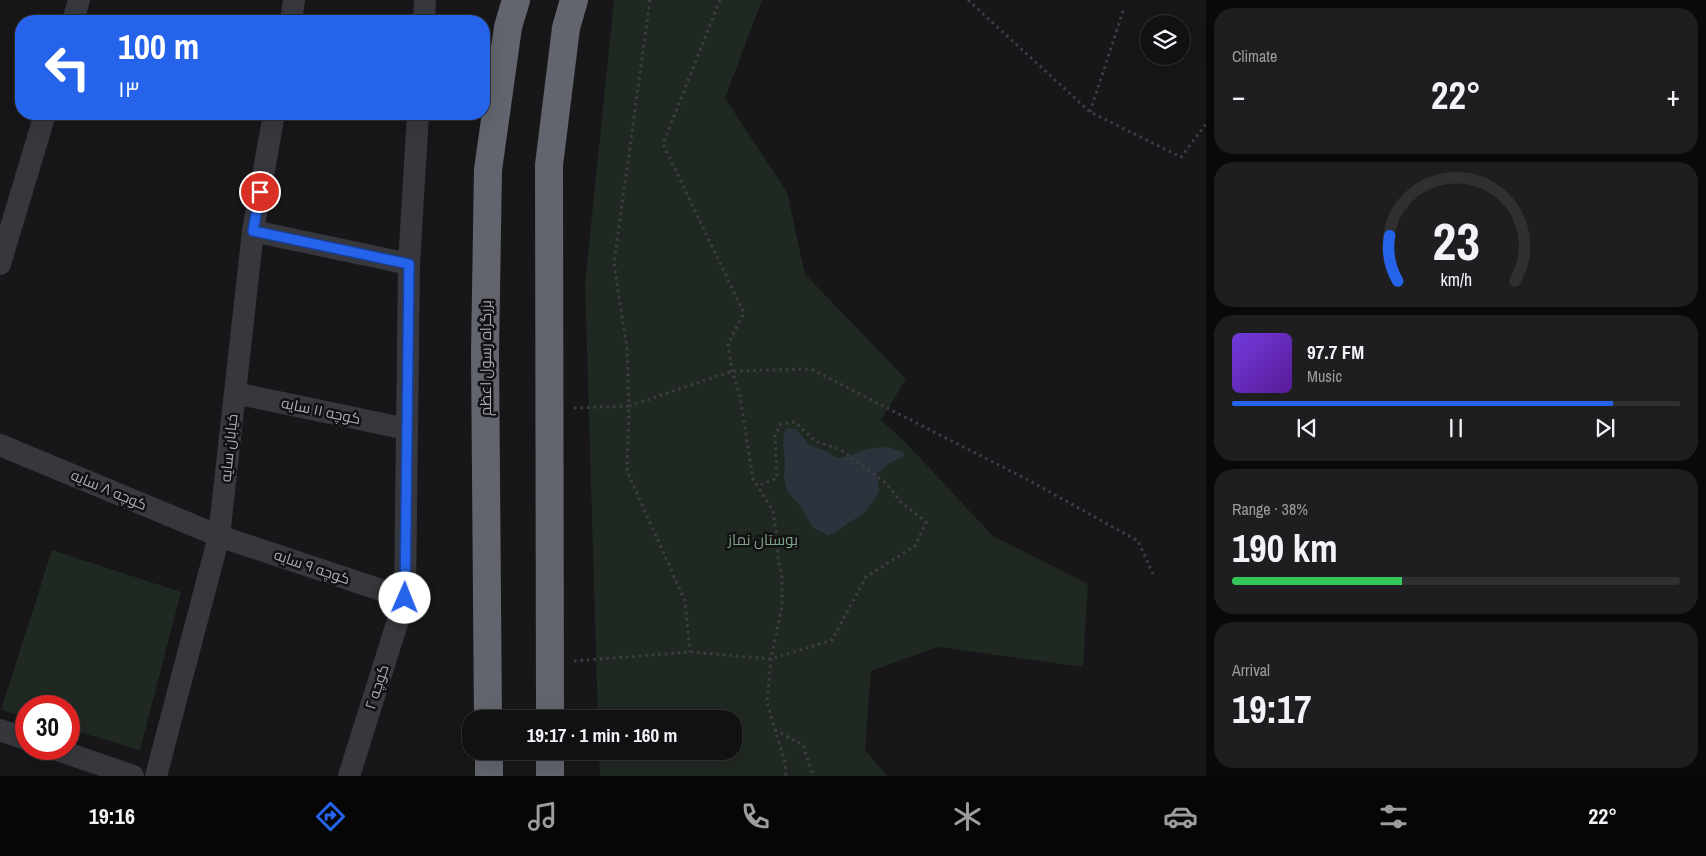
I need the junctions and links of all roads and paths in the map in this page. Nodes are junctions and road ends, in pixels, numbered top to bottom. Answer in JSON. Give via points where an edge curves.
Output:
{"nodes":[{"id":1,"x":294,"y":0,"type":"edge"},
{"id":2,"x":425,"y":0,"type":"edge"},
{"id":3,"x":516,"y":0,"type":"edge"},
{"id":4,"x":574,"y":0,"type":"edge"},
{"id":5,"x":650,"y":0,"type":"edge"},
{"id":6,"x":720,"y":0,"type":"edge"},
{"id":7,"x":968,"y":0,"type":"edge"},
{"id":8,"x":1124,"y":8,"type":"dead end"},
{"id":9,"x":292,"y":15,"type":"edge"},
{"id":10,"x":424,"y":15,"type":"edge"},
{"id":11,"x":1090,"y":112,"type":"junction"},
{"id":12,"x":43,"y":120,"type":"edge"},
{"id":13,"x":273,"y":120,"type":"edge"},
{"id":14,"x":418,"y":120,"type":"edge"},
{"id":15,"x":1206,"y":124,"type":"edge"},
{"id":16,"x":6,"y":222,"type":"edge"},
{"id":17,"x":253,"y":231,"type":"junction"},
{"id":18,"x":0,"y":264,"type":"edge"},
{"id":19,"x":409,"y":264,"type":"junction"},
{"id":20,"x":732,"y":371,"type":"junction"},
{"id":21,"x":235,"y":393,"type":"junction"},
{"id":22,"x":629,"y":406,"type":"junction"},
{"id":23,"x":549,"y":409,"type":"junction"},
{"id":24,"x":407,"y":429,"type":"junction"},
{"id":25,"x":0,"y":445,"type":"edge"},
{"id":26,"x":758,"y":486,"type":"junction"},
{"id":27,"x":219,"y":536,"type":"junction"},
{"id":28,"x":1153,"y":574,"type":"dead end"},
{"id":29,"x":405,"y":598,"type":"junction"},
{"id":30,"x":690,"y":652,"type":"junction"},
{"id":31,"x":771,"y":659,"type":"junction"},
{"id":32,"x":549,"y":663,"type":"junction"},
{"id":33,"x":488,"y":710,"type":"edge"},
{"id":34,"x":550,"y":710,"type":"edge"},
{"id":35,"x":774,"y":729,"type":"junction"},
{"id":36,"x":0,"y":730,"type":"edge"},
{"id":37,"x":15,"y":735,"type":"edge"},
{"id":38,"x":80,"y":758,"type":"edge"},
{"id":39,"x":489,"y":760,"type":"edge"},
{"id":40,"x":550,"y":760,"type":"edge"},
{"id":41,"x":133,"y":776,"type":"edge"},
{"id":42,"x":156,"y":776,"type":"edge"},
{"id":43,"x":349,"y":776,"type":"edge"},
{"id":44,"x":489,"y":776,"type":"edge"},
{"id":45,"x":550,"y":776,"type":"edge"},
{"id":46,"x":786,"y":776,"type":"edge"},
{"id":47,"x":813,"y":776,"type":"edge"}],
"edges":[{"from":1,"to":9,"type":"street"},
{"from":2,"to":10,"type":"street"},
{"from":3,"to":33,"type":"highway","name":"بزرگراه رسول اعظم","via":[[508,27],[488,170],[485,353]]},
{"from":4,"to":23,"type":"highway","via":[[566,28],[549,165]]},
{"from":5,"to":22,"type":"path","via":[[614,263],[627,349]]},
{"from":6,"to":20,"type":"path","via":[[663,144],[744,313],[728,344]]},
{"from":7,"to":11,"type":"path"},
{"from":8,"to":11,"type":"path"},
{"from":11,"to":15,"type":"path","via":[[1181,157]]},
{"from":12,"to":16,"type":"street"},
{"from":13,"to":17,"type":"street","name":"خیابان سایه"},
{"from":14,"to":19,"type":"street","name":"کوچه ۲"},
{"from":16,"to":18,"type":"street"},
{"from":17,"to":19,"type":"street"},
{"from":17,"to":21,"type":"street","name":"خیابان سایه"},
{"from":19,"to":24,"type":"street","name":"کوچه ۲"},
{"from":20,"to":22,"type":"path"},
{"from":20,"to":26,"type":"path","via":[[740,396],[753,478]]},
{"from":20,"to":28,"type":"path","via":[[811,369],[1030,481],[1138,541]]},
{"from":21,"to":24,"type":"street","name":"کوچه ۱۱ سایه"},
{"from":21,"to":27,"type":"street","name":"خیابان سایه"},
{"from":22,"to":23,"type":"path"},
{"from":22,"to":30,"type":"path","via":[[627,471],[685,601]]},
{"from":23,"to":32,"type":"highway"},
{"from":24,"to":29,"type":"street","name":"کوچه ۲"},
{"from":25,"to":27,"type":"street","name":"کوچه ۸ سایه"},
{"from":26,"to":31,"type":"path","via":[[773,511],[782,576],[782,606]]},
{"from":26,"to":31,"type":"path","via":[[777,478],[775,435],[781,424],[795,422],[815,441],[841,450],[886,483],[901,502],[926,522],[915,546],[866,577],[832,640]]},
{"from":27,"to":29,"type":"street","name":"کوچه ۹ سایه"},
{"from":27,"to":42,"type":"street","name":"خیابان سایه"},
{"from":29,"to":43,"type":"street","name":"کوچه ۲"},
{"from":30,"to":31,"type":"path"},
{"from":30,"to":32,"type":"path"},
{"from":31,"to":35,"type":"path","via":[[767,703]]},
{"from":32,"to":34,"type":"highway"},
{"from":35,"to":46,"type":"path"},
{"from":35,"to":47,"type":"path","via":[[803,745]]},
{"from":36,"to":37,"type":"street"},
{"from":38,"to":41,"type":"street"},
{"from":39,"to":44,"type":"highway"},
{"from":40,"to":45,"type":"highway"}]}
